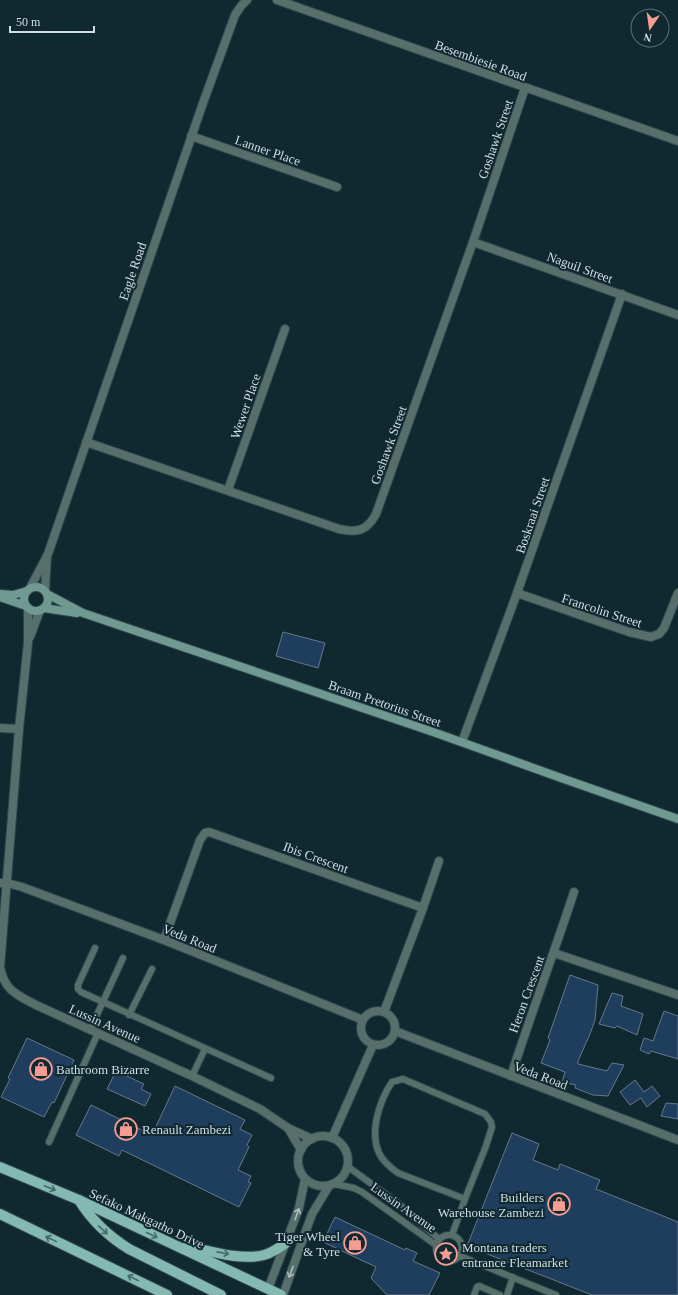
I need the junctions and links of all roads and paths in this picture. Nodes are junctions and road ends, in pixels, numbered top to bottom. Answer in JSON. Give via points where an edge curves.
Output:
{"nodes":[{"id":1,"x":247,"y":0,"type":"edge"},
{"id":2,"x":277,"y":0,"type":"edge"},
{"id":3,"x":525,"y":88,"type":"junction"},
{"id":4,"x":191,"y":136,"type":"junction"},
{"id":5,"x":678,"y":141,"type":"edge"},
{"id":6,"x":337,"y":187,"type":"dead end"},
{"id":7,"x":473,"y":242,"type":"junction"},
{"id":8,"x":622,"y":294,"type":"junction"},
{"id":9,"x":678,"y":315,"type":"edge"},
{"id":10,"x":285,"y":329,"type":"dead end"},
{"id":11,"x":86,"y":442,"type":"junction"},
{"id":12,"x":228,"y":490,"type":"junction"},
{"id":13,"x":48,"y":554,"type":"junction"},
{"id":14,"x":28,"y":590,"type":"junction"},
{"id":15,"x":46,"y":593,"type":"junction"},
{"id":16,"x":678,"y":593,"type":"edge"},
{"id":17,"x":518,"y":594,"type":"junction"},
{"id":18,"x":0,"y":596,"type":"edge"},
{"id":19,"x":27,"y":607,"type":"junction"},
{"id":20,"x":42,"y":609,"type":"junction"},
{"id":21,"x":83,"y":613,"type":"junction"},
{"id":22,"x":28,"y":643,"type":"junction"},
{"id":23,"x":0,"y":728,"type":"edge"},
{"id":24,"x":19,"y":729,"type":"junction"},
{"id":25,"x":462,"y":742,"type":"junction"},
{"id":26,"x":678,"y":819,"type":"edge"},
{"id":27,"x":439,"y":861,"type":"dead end"},
{"id":28,"x":3,"y":883,"type":"edge"},
{"id":29,"x":574,"y":892,"type":"dead end"},
{"id":30,"x":423,"y":908,"type":"junction"},
{"id":31,"x":164,"y":940,"type":"junction"},
{"id":32,"x":95,"y":948,"type":"dead end"},
{"id":33,"x":554,"y":953,"type":"junction"},
{"id":34,"x":123,"y":958,"type":"dead end"},
{"id":35,"x":152,"y":969,"type":"dead end"},
{"id":36,"x":678,"y":995,"type":"edge"},
{"id":37,"x":103,"y":1002,"type":"junction"},
{"id":38,"x":384,"y":1012,"type":"junction"},
{"id":39,"x":130,"y":1014,"type":"junction"},
{"id":40,"x":363,"y":1020,"type":"junction"},
{"id":41,"x":94,"y":1031,"type":"junction"},
{"id":42,"x":395,"y":1031,"type":"junction"},
{"id":43,"x":373,"y":1045,"type":"junction"},
{"id":44,"x":205,"y":1049,"type":"junction"},
{"id":45,"x":192,"y":1076,"type":"junction"},
{"id":46,"x":511,"y":1076,"type":"junction"},
{"id":47,"x":271,"y":1078,"type":"dead end"},
{"id":48,"x":288,"y":1128,"type":"junction"},
{"id":49,"x":332,"y":1138,"type":"junction"},
{"id":50,"x":312,"y":1139,"type":"junction"},
{"id":51,"x":678,"y":1140,"type":"edge"},
{"id":52,"x":49,"y":1142,"type":"dead end"},
{"id":53,"x":301,"y":1150,"type":"junction"},
{"id":54,"x":347,"y":1166,"type":"junction"},
{"id":55,"x":0,"y":1167,"type":"edge"},
{"id":56,"x":305,"y":1179,"type":"junction"},
{"id":57,"x":332,"y":1184,"type":"junction"},
{"id":58,"x":465,"y":1199,"type":"junction"},
{"id":59,"x":79,"y":1200,"type":"junction"},
{"id":60,"x":0,"y":1214,"type":"edge"},
{"id":61,"x":452,"y":1235,"type":"junction"},
{"id":62,"x":438,"y":1242,"type":"junction"},
{"id":63,"x":171,"y":1243,"type":"junction"},
{"id":64,"x":286,"y":1243,"type":"junction"},
{"id":65,"x":460,"y":1256,"type":"junction"},
{"id":66,"x":513,"y":1277,"type":"junction"},
{"id":67,"x":268,"y":1292,"type":"edge"},
{"id":68,"x":167,"y":1295,"type":"edge"},
{"id":69,"x":221,"y":1295,"type":"edge"},
{"id":70,"x":282,"y":1295,"type":"edge"},
{"id":71,"x":474,"y":1295,"type":"edge"},
{"id":72,"x":500,"y":1295,"type":"edge"},
{"id":73,"x":507,"y":1295,"type":"edge"},
{"id":74,"x":556,"y":1295,"type":"edge"}],
"edges":[{"from":1,"to":4,"type":"street","name":"Eagle Road","via":[[235,15]]},
{"from":2,"to":3,"type":"street","name":"Besembiesie Road"},
{"from":3,"to":5,"type":"street","name":"Besembiesie Road"},
{"from":3,"to":7,"type":"street","name":"Goshawk Street"},
{"from":4,"to":6,"type":"street","name":"Lanner Place"},
{"from":4,"to":11,"type":"street","name":"Eagle Road"},
{"from":7,"to":8,"type":"street","name":"Naguil Street"},
{"from":7,"to":12,"type":"street","name":"Goshawk Street","via":[[371,523],[357,531],[347,531]]},
{"from":8,"to":9,"type":"street","name":"Naguil Street"},
{"from":8,"to":17,"type":"street","name":"Boskraai Street"},
{"from":10,"to":12,"type":"street","name":"Wewer Place"},
{"from":11,"to":12,"type":"street","name":"Goshawk Street"},
{"from":11,"to":13,"type":"street","name":"Eagle Road"},
{"from":13,"to":14,"type":"street","name":"Eagle Road"},
{"from":13,"to":15,"type":"street","name":"Eagle Road"},
{"from":14,"to":15,"type":"street","via":[[38,587]]},
{"from":14,"to":18,"type":"street"},
{"from":14,"to":19,"type":"street","via":[[24,596]]},
{"from":15,"to":20,"type":"street","via":[[48,602]]},
{"from":15,"to":21,"type":"street","name":"Braam Pretorius Street"},
{"from":16,"to":17,"type":"street","name":"Francolin Street","via":[[664,628],[659,634],[651,637],[629,632]]},
{"from":17,"to":25,"type":"street","name":"Boskraai Street"},
{"from":18,"to":19,"type":"street"},
{"from":19,"to":20,"type":"street","via":[[33,611]]},
{"from":19,"to":22,"type":"street"},
{"from":20,"to":21,"type":"street","name":"Braam Pretorius Street"},
{"from":20,"to":22,"type":"street"},
{"from":21,"to":25,"type":"street","name":"Braam Pretorius Street"},
{"from":22,"to":24,"type":"street"},
{"from":23,"to":24,"type":"street"},
{"from":24,"to":28,"type":"street"},
{"from":25,"to":26,"type":"street","name":"Braam Pretorius Street"},
{"from":27,"to":30,"type":"street"},
{"from":28,"to":31,"type":"street","name":"Veda Road","via":[[32,890]]},
{"from":28,"to":41,"type":"street","name":"Lussin Avenue","via":[[0,967],[5,982],[19,996]]},
{"from":29,"to":33,"type":"street"},
{"from":30,"to":31,"type":"street","name":"Ibis Crescent","via":[[207,832],[200,840]]},
{"from":30,"to":38,"type":"street"},
{"from":31,"to":40,"type":"street","name":"Veda Road"},
{"from":32,"to":37,"type":"lane","via":[[78,989]]},
{"from":33,"to":36,"type":"street","name":"Heron Crescent"},
{"from":33,"to":46,"type":"street","name":"Heron Crescent"},
{"from":34,"to":37,"type":"lane"},
{"from":35,"to":39,"type":"lane"},
{"from":37,"to":39,"type":"lane"},
{"from":37,"to":41,"type":"lane"},
{"from":38,"to":40,"type":"street","via":[[372,1012]]},
{"from":38,"to":42,"type":"street","via":[[393,1020]]},
{"from":39,"to":44,"type":"lane"},
{"from":40,"to":43,"type":"street","via":[[362,1035]]},
{"from":41,"to":45,"type":"street","name":"Lussin Avenue"},
{"from":41,"to":52,"type":"lane"},
{"from":42,"to":43,"type":"street","via":[[386,1043]]},
{"from":42,"to":46,"type":"street","name":"Veda Road"},
{"from":43,"to":49,"type":"street"},
{"from":44,"to":45,"type":"lane"},
{"from":44,"to":47,"type":"lane"},
{"from":45,"to":48,"type":"street","name":"Lussin Avenue","via":[[260,1109]]},
{"from":46,"to":51,"type":"street","name":"Veda Road"},
{"from":48,"to":50,"type":"street","name":"Lussin Avenue"},
{"from":48,"to":53,"type":"street","name":"Lussin Avenue"},
{"from":49,"to":50,"type":"street","name":"Lussin Avenue"},
{"from":49,"to":54,"type":"street","via":[[344,1149],[348,1157]]},
{"from":50,"to":53,"type":"street"},
{"from":53,"to":56,"type":"street","via":[[298,1165]]},
{"from":54,"to":57,"type":"street","via":[[343,1176]]},
{"from":54,"to":62,"type":"lane","name":"Lussin Avenue","via":[[399,1204]]},
{"from":55,"to":59,"type":"main road","name":"Sefako Makgatho Drive","one_way":true},
{"from":56,"to":57,"type":"street","name":"Lussin Avenue","via":[[316,1185]]},
{"from":64,"to":56,"type":"street","one_way":true,"via":[[299,1208]]},
{"from":57,"to":62,"type":"lane","name":"Lussin Avenue","via":[[362,1192]]},
{"from":57,"to":70,"type":"street","one_way":true,"via":[[312,1214]]},
{"from":58,"to":58,"type":"lane","via":[[492,1127],[488,1117],[403,1079],[392,1082],[381,1104],[376,1124],[379,1153],[398,1174]]},
{"from":58,"to":61,"type":"lane"},
{"from":59,"to":63,"type":"main road","name":"Sefako Makgatho Drive","one_way":true},
{"from":59,"to":69,"type":"main road","one_way":true,"via":[[102,1230],[120,1244]]},
{"from":68,"to":60,"type":"main road","one_way":true},
{"from":61,"to":62,"type":"lane","name":"Lussin Avenue","via":[[445,1236]]},
{"from":61,"to":65,"type":"lane","name":"Lussin Avenue","via":[[461,1241]]},
{"from":62,"to":65,"type":"lane","name":"Lussin Avenue","via":[[437,1254],[440,1258],[452,1261]]},
{"from":63,"to":64,"type":"main road","one_way":true,"via":[[240,1257],[267,1254]]},
{"from":63,"to":67,"type":"main road","name":"Sefako Makgatho Drive"},
{"from":64,"to":67,"type":"street"},
{"from":65,"to":66,"type":"lane"},
{"from":66,"to":73,"type":"lane"},
{"from":66,"to":74,"type":"lane"},
{"from":67,"to":70,"type":"main road","name":"Sefako Makgatho Drive"},
{"from":71,"to":72,"type":"lane","via":[[479,1286]]}]}
